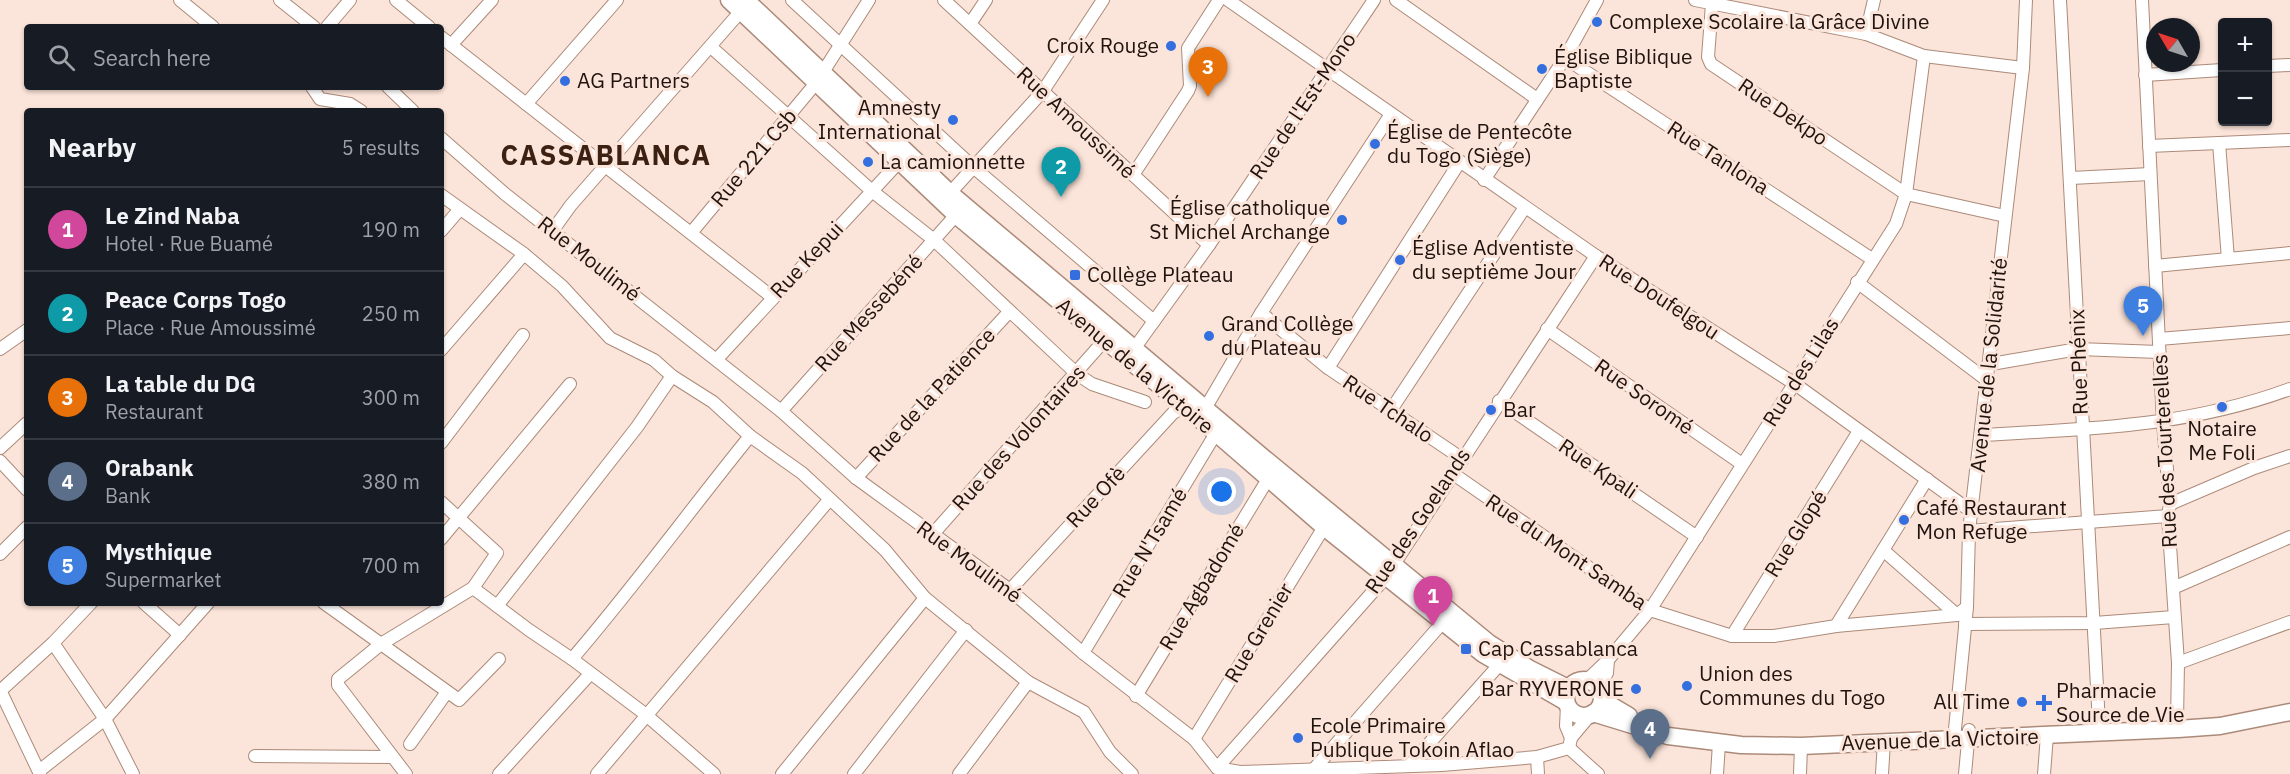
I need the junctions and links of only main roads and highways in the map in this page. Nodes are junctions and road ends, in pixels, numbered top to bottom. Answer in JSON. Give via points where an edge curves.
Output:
{"nodes":[{"id":1,"x":738,"y":4,"type":"edge"},
{"id":2,"x":820,"y":78,"type":"junction"},
{"id":3,"x":1109,"y":336,"type":"junction"},
{"id":4,"x":1131,"y":354,"type":"junction"},
{"id":5,"x":1567,"y":699,"type":"junction"},
{"id":6,"x":1594,"y":699,"type":"junction"},
{"id":7,"x":2290,"y":701,"type":"edge"},
{"id":8,"x":2290,"y":712,"type":"edge"},
{"id":9,"x":1961,"y":735,"type":"junction"}],
"edges":[{"from":1,"to":2,"type":"highway","name":"Avenue de la Victoire"},
{"from":2,"to":3,"type":"highway","name":"Avenue de la Victoire"},
{"from":2,"to":3,"type":"highway","name":"Avenue de la Victoire","via":[[956,216]]},
{"from":3,"to":4,"type":"highway","name":"Avenue de la Victoire"},
{"from":4,"to":5,"type":"highway","name":"Avenue de la Victoire","via":[[1206,407],[1489,643]]},
{"from":4,"to":5,"type":"highway","name":"Avenue de la Victoire","via":[[1185,406],[1385,578],[1499,665]]},
{"from":5,"to":6,"type":"highway","via":[[1577,715]]},
{"from":5,"to":6,"type":"highway","via":[[1573,683]]},
{"from":6,"to":9,"type":"highway","name":"Avenue de la Victoire","via":[[1630,717],[1720,734]]},
{"from":6,"to":9,"type":"highway","name":"Avenue de la Victoire","via":[[1642,730],[1719,744],[1801,746]]},
{"from":7,"to":9,"type":"highway","name":"Avenue de la Victoire","via":[[2213,718]]},
{"from":8,"to":9,"type":"highway","name":"Avenue de la Victoire","via":[[2220,726]]}]}
